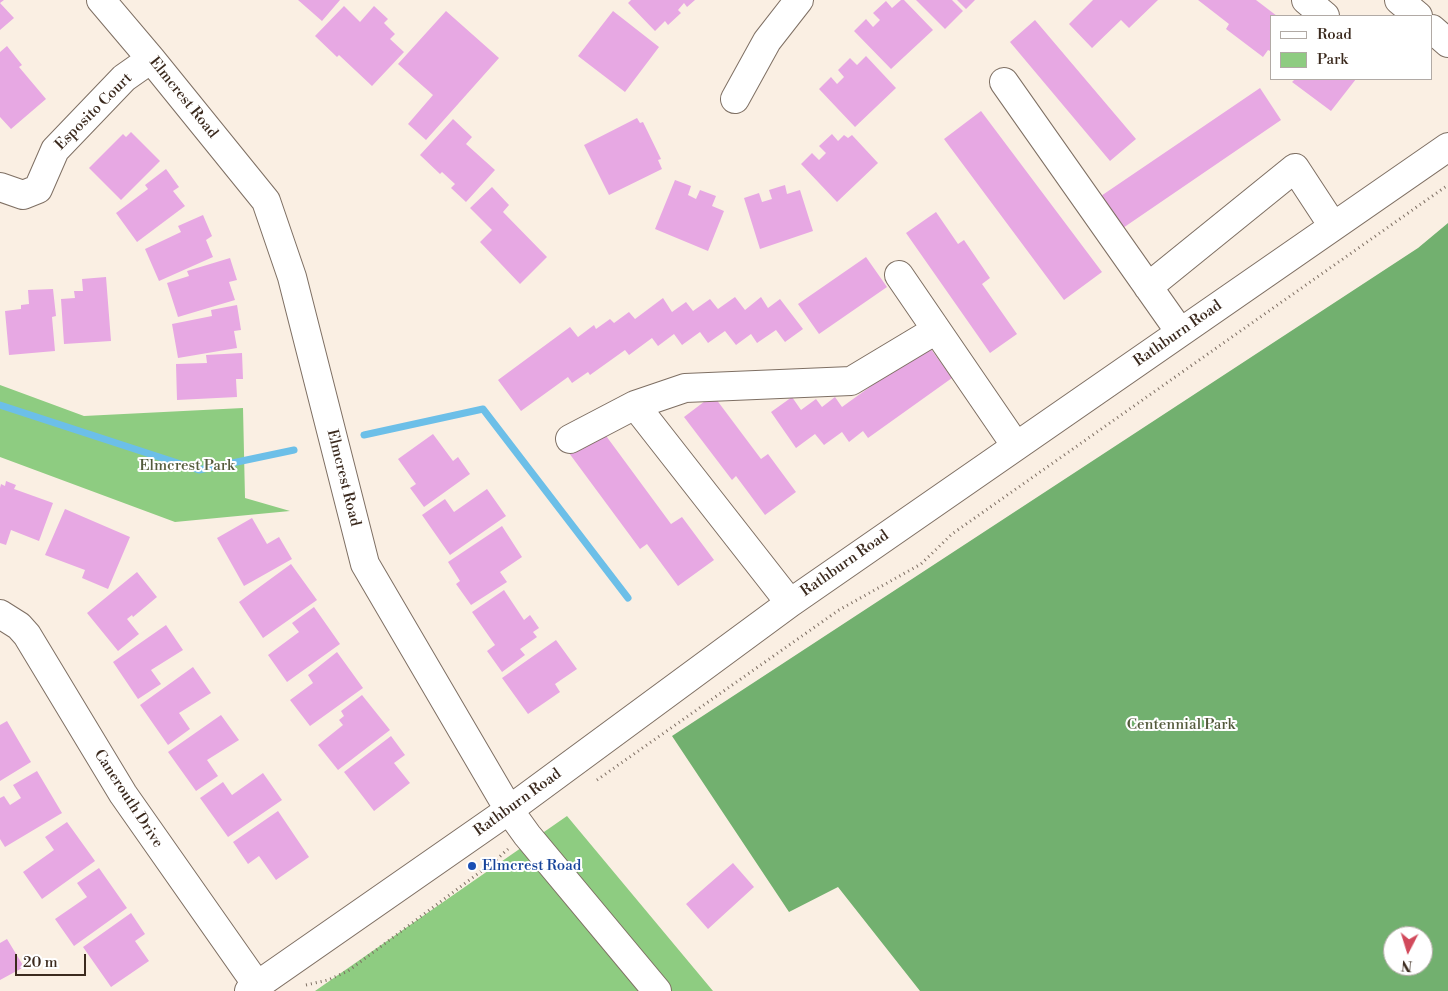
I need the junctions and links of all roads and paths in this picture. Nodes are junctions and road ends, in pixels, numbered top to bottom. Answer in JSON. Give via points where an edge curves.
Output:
{"nodes":[{"id":1,"x":101,"y":0,"type":"edge"},
{"id":2,"x":799,"y":0,"type":"edge"},
{"id":3,"x":1306,"y":0,"type":"edge"},
{"id":4,"x":1324,"y":15,"type":"edge"},
{"id":5,"x":1433,"y":30,"type":"edge"},
{"id":6,"x":1448,"y":43,"type":"edge"},
{"id":7,"x":151,"y":59,"type":"junction"},
{"id":8,"x":1004,"y":82,"type":"dead end"},
{"id":9,"x":735,"y":99,"type":"dead end"},
{"id":10,"x":1448,"y":147,"type":"edge"},
{"id":11,"x":1448,"y":185,"type":"edge"},
{"id":12,"x":0,"y":187,"type":"edge"},
{"id":13,"x":1333,"y":226,"type":"junction"},
{"id":14,"x":899,"y":275,"type":"dead end"},
{"id":15,"x":1148,"y":287,"type":"junction"},
{"id":16,"x":936,"y":330,"type":"junction"},
{"id":17,"x":1180,"y":332,"type":"junction"},
{"id":18,"x":635,"y":405,"type":"junction"},
{"id":19,"x":570,"y":439,"type":"dead end"},
{"id":20,"x":1016,"y":446,"type":"junction"},
{"id":21,"x":790,"y":603,"type":"junction"},
{"id":22,"x":0,"y":614,"type":"edge"},
{"id":23,"x":596,"y":781,"type":"dead end"},
{"id":24,"x":509,"y":810,"type":"junction"},
{"id":25,"x":510,"y":846,"type":"dead end"},
{"id":26,"x":298,"y":986,"type":"dead end"},
{"id":27,"x":253,"y":988,"type":"edge"},
{"id":28,"x":657,"y":991,"type":"edge"}],
"edges":[{"from":1,"to":7,"type":"street","name":"Elmcrest Road"},
{"from":2,"to":9,"type":"street","via":[[767,41]]},
{"from":3,"to":4,"type":"street"},
{"from":5,"to":6,"type":"street"},
{"from":7,"to":12,"type":"street","name":"Esposito Court","via":[[124,78],[55,150],[38,189],[22,195]]},
{"from":7,"to":24,"type":"street","name":"Elmcrest Road","via":[[266,201],[292,277],[365,564]]},
{"from":8,"to":15,"type":"street"},
{"from":10,"to":13,"type":"street","name":"Rathburn Road"},
{"from":11,"to":23,"type":"path","via":[[952,534],[921,564],[839,610]]},
{"from":13,"to":15,"type":"street","via":[[1294,168]]},
{"from":13,"to":17,"type":"street","name":"Rathburn Road"},
{"from":14,"to":16,"type":"street"},
{"from":15,"to":17,"type":"street"},
{"from":16,"to":18,"type":"street","via":[[851,381],[685,388]]},
{"from":16,"to":20,"type":"street"},
{"from":17,"to":20,"type":"street","name":"Rathburn Road"},
{"from":18,"to":19,"type":"street"},
{"from":18,"to":21,"type":"street"},
{"from":20,"to":21,"type":"street","name":"Rathburn Road"},
{"from":21,"to":24,"type":"street","name":"Rathburn Road"},
{"from":22,"to":27,"type":"street","name":"Canerouth Drive","via":[[27,635],[123,794]]},
{"from":24,"to":27,"type":"street","name":"Rathburn Road"},
{"from":24,"to":28,"type":"street","name":"Elmcrest Road"},
{"from":25,"to":26,"type":"path","via":[[496,860],[348,971],[328,980]]}]}
